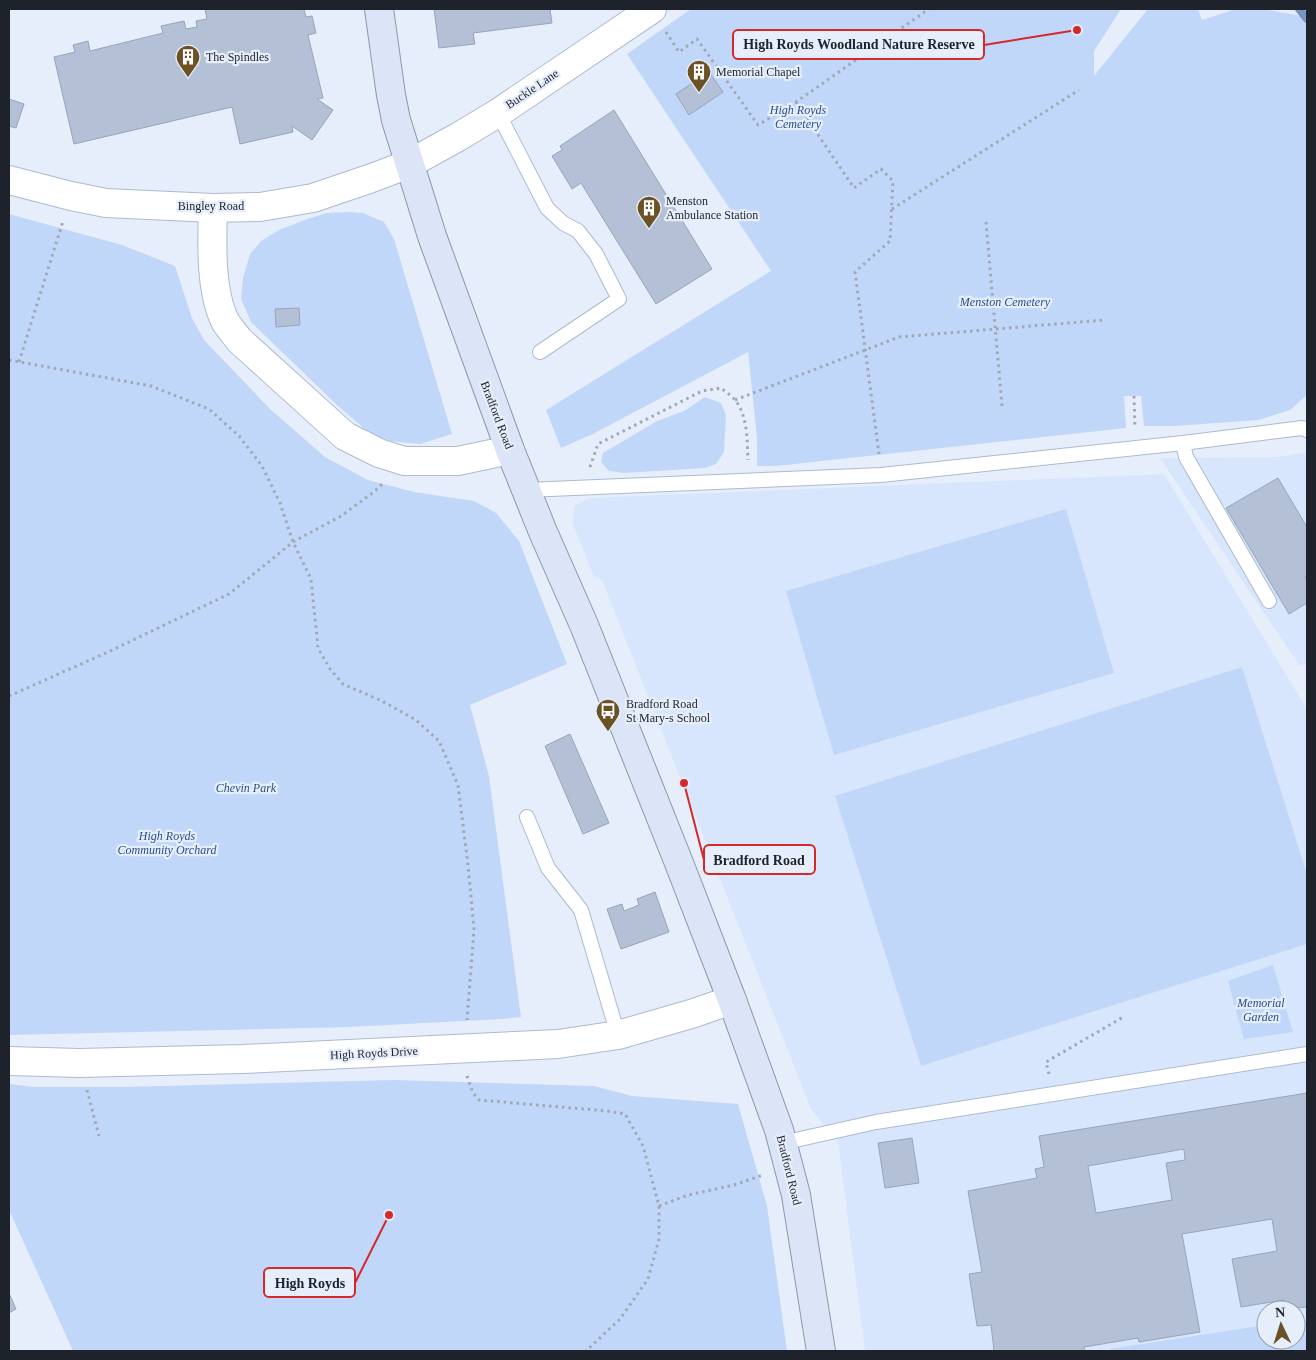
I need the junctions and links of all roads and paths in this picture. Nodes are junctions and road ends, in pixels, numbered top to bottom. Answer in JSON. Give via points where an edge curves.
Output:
{"nodes":[{"id":1,"x":379,"y":9,"type":"edge"},
{"id":2,"x":651,"y":9,"type":"edge"},
{"id":3,"x":929,"y":9,"type":"edge"},
{"id":4,"x":1079,"y":90,"type":"dead end"},
{"id":5,"x":796,"y":102,"type":"junction"},
{"id":6,"x":498,"y":113,"type":"junction"},
{"id":7,"x":409,"y":164,"type":"junction"},
{"id":8,"x":9,"y":180,"type":"edge"},
{"id":9,"x":71,"y":196,"type":"junction"},
{"id":10,"x":213,"y":208,"type":"junction"},
{"id":11,"x":891,"y":210,"type":"junction"},
{"id":12,"x":986,"y":222,"type":"dead end"},
{"id":13,"x":1105,"y":320,"type":"dead end"},
{"id":14,"x":995,"y":329,"type":"junction"},
{"id":15,"x":866,"y":350,"type":"junction"},
{"id":16,"x":540,"y":352,"type":"dead end"},
{"id":17,"x":9,"y":360,"type":"edge"},
{"id":18,"x":19,"y":362,"type":"junction"},
{"id":19,"x":1134,"y":396,"type":"dead end"},
{"id":20,"x":735,"y":400,"type":"junction"},
{"id":21,"x":1002,"y":406,"type":"dead end"},
{"id":22,"x":1304,"y":429,"type":"edge"},
{"id":23,"x":1183,"y":443,"type":"junction"},
{"id":24,"x":1135,"y":448,"type":"junction"},
{"id":25,"x":510,"y":450,"type":"junction"},
{"id":26,"x":404,"y":461,"type":"junction"},
{"id":27,"x":881,"y":475,"type":"junction"},
{"id":28,"x":749,"y":481,"type":"junction"},
{"id":29,"x":592,"y":488,"type":"junction"},
{"id":30,"x":526,"y":490,"type":"junction"},
{"id":31,"x":293,"y":542,"type":"junction"},
{"id":32,"x":1270,"y":601,"type":"dead end"},
{"id":33,"x":9,"y":696,"type":"edge"},
{"id":34,"x":527,"y":817,"type":"dead end"},
{"id":35,"x":732,"y":1000,"type":"junction"},
{"id":36,"x":1125,"y":1016,"type":"dead end"},
{"id":37,"x":618,"y":1035,"type":"junction"},
{"id":38,"x":465,"y":1049,"type":"junction"},
{"id":39,"x":1307,"y":1054,"type":"edge"},
{"id":40,"x":9,"y":1061,"type":"edge"},
{"id":41,"x":79,"y":1063,"type":"junction"},
{"id":42,"x":1054,"y":1094,"type":"junction"},
{"id":43,"x":99,"y":1136,"type":"dead end"},
{"id":44,"x":785,"y":1154,"type":"junction"},
{"id":45,"x":659,"y":1206,"type":"junction"},
{"id":46,"x":586,"y":1351,"type":"edge"},
{"id":47,"x":821,"y":1351,"type":"edge"}],
"edges":[{"from":1,"to":7,"type":"main road","name":"Bradford Road","via":[[390,95]]},
{"from":2,"to":5,"type":"path","via":[[679,52],[697,38],[758,125]]},
{"from":2,"to":6,"type":"street","name":"Buckle Lane"},
{"from":3,"to":5,"type":"path"},
{"from":4,"to":11,"type":"path"},
{"from":5,"to":11,"type":"path","via":[[854,188],[881,169],[893,181]]},
{"from":6,"to":7,"type":"street","name":"Buckle Lane"},
{"from":6,"to":16,"type":"lane","via":[[547,208],[563,223],[578,231],[596,254],[620,299]]},
{"from":7,"to":10,"type":"street","name":"Bingley Road","via":[[313,198],[260,206]]},
{"from":7,"to":25,"type":"main road","name":"Bradford Road"},
{"from":8,"to":9,"type":"street","name":"Bingley Road"},
{"from":9,"to":10,"type":"street","name":"Bingley Road","via":[[106,203]]},
{"from":9,"to":18,"type":"path"},
{"from":10,"to":26,"type":"street","via":[[214,274],[226,322],[240,340],[345,436]]},
{"from":11,"to":15,"type":"path","via":[[890,241],[855,272]]},
{"from":12,"to":14,"type":"path"},
{"from":13,"to":14,"type":"path"},
{"from":14,"to":15,"type":"path","via":[[899,337]]},
{"from":14,"to":21,"type":"path"},
{"from":15,"to":20,"type":"path"},
{"from":15,"to":27,"type":"path"},
{"from":17,"to":18,"type":"path"},
{"from":18,"to":31,"type":"path","via":[[151,386],[209,409],[239,436],[262,466],[280,503]]},
{"from":19,"to":24,"type":"path"},
{"from":20,"to":28,"type":"path","via":[[747,433]]},
{"from":20,"to":29,"type":"path","via":[[720,388],[702,391],[598,444],[590,466]]},
{"from":22,"to":23,"type":"lane"},
{"from":23,"to":24,"type":"lane"},
{"from":23,"to":32,"type":"lane","via":[[1186,457]]},
{"from":24,"to":27,"type":"lane"},
{"from":25,"to":26,"type":"street","via":[[458,461]]},
{"from":25,"to":30,"type":"main road","name":"Bradford Road"},
{"from":26,"to":31,"type":"path","via":[[375,491],[341,516]]},
{"from":27,"to":28,"type":"lane"},
{"from":28,"to":29,"type":"lane"},
{"from":29,"to":30,"type":"lane"},
{"from":30,"to":35,"type":"main road","name":"Bradford Road","via":[[584,626]]},
{"from":31,"to":33,"type":"path","via":[[229,594]]},
{"from":31,"to":38,"type":"path","via":[[312,579],[318,648],[330,669],[343,684],[416,720],[434,736],[458,785],[474,929]]},
{"from":34,"to":37,"type":"lane","via":[[548,868],[581,910]]},
{"from":35,"to":37,"type":"street","name":"High Royds Drive"},
{"from":35,"to":44,"type":"main road","name":"Bradford Road"},
{"from":36,"to":42,"type":"path","via":[[1046,1062]]},
{"from":37,"to":38,"type":"street","name":"High Royds Drive","via":[[558,1044]]},
{"from":38,"to":41,"type":"street","name":"High Royds Drive"},
{"from":38,"to":45,"type":"path","via":[[466,1075],[479,1100],[626,1114],[643,1146]]},
{"from":39,"to":42,"type":"lane"},
{"from":40,"to":41,"type":"street","name":"High Royds Drive"},
{"from":41,"to":43,"type":"path"},
{"from":42,"to":44,"type":"lane","via":[[876,1122]]},
{"from":44,"to":45,"type":"path","via":[[734,1185],[688,1195]]},
{"from":44,"to":47,"type":"main road","name":"Bradford Road","via":[[796,1196]]},
{"from":45,"to":46,"type":"path","via":[[659,1238],[648,1279],[620,1318]]}]}
